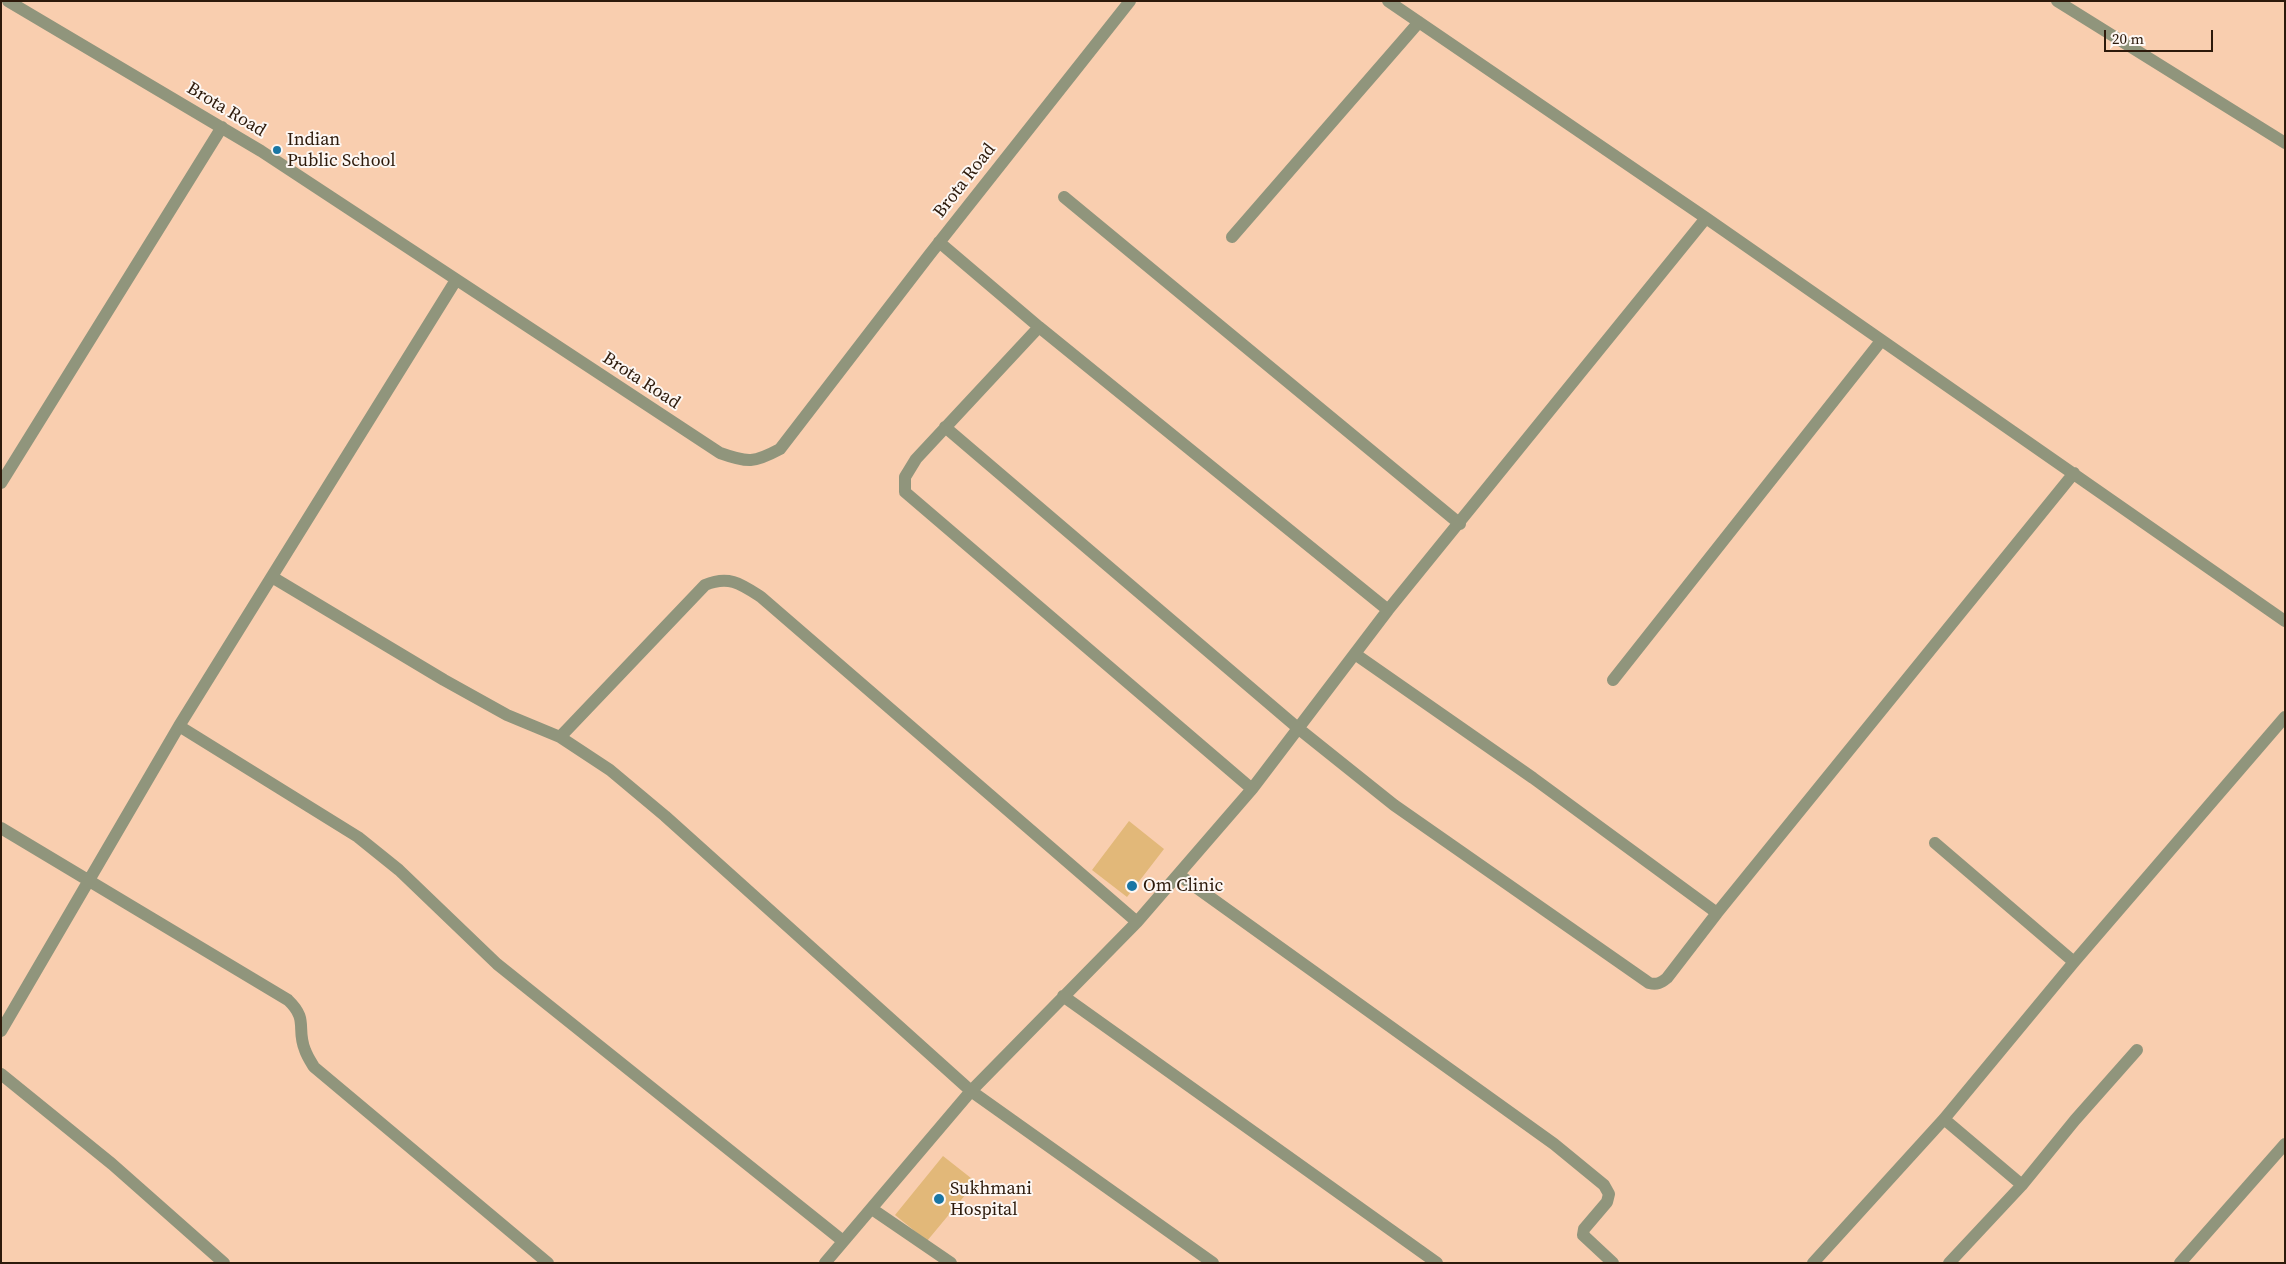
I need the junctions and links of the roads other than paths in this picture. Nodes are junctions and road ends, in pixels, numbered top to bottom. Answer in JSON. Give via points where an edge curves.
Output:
{"nodes":[{"id":1,"x":8,"y":1,"type":"edge"},
{"id":2,"x":1130,"y":1,"type":"edge"},
{"id":3,"x":1388,"y":1,"type":"edge"},
{"id":4,"x":2057,"y":1,"type":"edge"},
{"id":5,"x":1419,"y":22,"type":"junction"},
{"id":6,"x":222,"y":127,"type":"junction"},
{"id":7,"x":2285,"y":143,"type":"edge"},
{"id":8,"x":1064,"y":197,"type":"dead end"},
{"id":9,"x":1706,"y":218,"type":"junction"},
{"id":10,"x":1232,"y":237,"type":"dead end"},
{"id":11,"x":939,"y":242,"type":"junction"},
{"id":12,"x":456,"y":280,"type":"junction"},
{"id":13,"x":1039,"y":327,"type":"junction"},
{"id":14,"x":1881,"y":342,"type":"junction"},
{"id":15,"x":945,"y":427,"type":"junction"},
{"id":16,"x":2074,"y":473,"type":"junction"},
{"id":17,"x":1,"y":483,"type":"edge"},
{"id":18,"x":1460,"y":524,"type":"junction"},
{"id":19,"x":272,"y":577,"type":"junction"},
{"id":20,"x":1388,"y":610,"type":"junction"},
{"id":21,"x":2285,"y":621,"type":"edge"},
{"id":22,"x":1356,"y":654,"type":"junction"},
{"id":23,"x":1613,"y":680,"type":"dead end"},
{"id":24,"x":2285,"y":717,"type":"edge"},
{"id":25,"x":179,"y":726,"type":"junction"},
{"id":26,"x":1300,"y":729,"type":"junction"},
{"id":27,"x":560,"y":737,"type":"junction"},
{"id":28,"x":1252,"y":789,"type":"junction"},
{"id":29,"x":1,"y":828,"type":"edge"},
{"id":30,"x":1935,"y":844,"type":"dead end"},
{"id":31,"x":1179,"y":875,"type":"junction"},
{"id":32,"x":88,"y":879,"type":"junction"},
{"id":33,"x":1717,"y":913,"type":"junction"},
{"id":34,"x":1138,"y":922,"type":"junction"},
{"id":35,"x":2074,"y":962,"type":"junction"},
{"id":36,"x":1063,"y":996,"type":"junction"},
{"id":37,"x":1,"y":1031,"type":"edge"},
{"id":38,"x":2137,"y":1050,"type":"dead end"},
{"id":39,"x":1,"y":1074,"type":"edge"},
{"id":40,"x":971,"y":1091,"type":"junction"},
{"id":41,"x":1944,"y":1119,"type":"junction"},
{"id":42,"x":2285,"y":1144,"type":"edge"},
{"id":43,"x":2022,"y":1186,"type":"junction"},
{"id":44,"x":872,"y":1209,"type":"junction"},
{"id":45,"x":843,"y":1242,"type":"junction"},
{"id":46,"x":224,"y":1263,"type":"edge"},
{"id":47,"x":548,"y":1263,"type":"edge"},
{"id":48,"x":825,"y":1263,"type":"edge"},
{"id":49,"x":951,"y":1263,"type":"edge"},
{"id":50,"x":1213,"y":1263,"type":"edge"},
{"id":51,"x":1437,"y":1263,"type":"edge"},
{"id":52,"x":1613,"y":1263,"type":"edge"},
{"id":53,"x":1813,"y":1263,"type":"edge"},
{"id":54,"x":1949,"y":1263,"type":"edge"},
{"id":55,"x":2180,"y":1263,"type":"edge"}],
"edges":[{"from":1,"to":6,"type":"street","name":"Brota Road"},
{"from":2,"to":11,"type":"street","name":"Brota Road"},
{"from":3,"to":5,"type":"street"},
{"from":4,"to":7,"type":"street"},
{"from":5,"to":9,"type":"street"},
{"from":5,"to":10,"type":"street"},
{"from":6,"to":12,"type":"street","name":"Brota Road"},
{"from":6,"to":17,"type":"street"},
{"from":8,"to":18,"type":"street"},
{"from":9,"to":14,"type":"street"},
{"from":9,"to":18,"type":"street"},
{"from":11,"to":12,"type":"street","name":"Brota Road","via":[[780,449],[759,460],[739,460],[720,453]]},
{"from":11,"to":13,"type":"street"},
{"from":12,"to":19,"type":"street"},
{"from":13,"to":15,"type":"street"},
{"from":13,"to":20,"type":"street"},
{"from":14,"to":16,"type":"street"},
{"from":14,"to":23,"type":"street"},
{"from":15,"to":26,"type":"street"},
{"from":15,"to":28,"type":"street","via":[[916,459],[905,477],[905,492]]},
{"from":16,"to":21,"type":"street"},
{"from":16,"to":33,"type":"street"},
{"from":18,"to":20,"type":"street"},
{"from":19,"to":25,"type":"street"},
{"from":19,"to":27,"type":"street","via":[[444,680],[507,715]]},
{"from":20,"to":22,"type":"street"},
{"from":22,"to":26,"type":"street"},
{"from":22,"to":33,"type":"street"},
{"from":24,"to":35,"type":"street"},
{"from":25,"to":32,"type":"street"},
{"from":25,"to":45,"type":"street","via":[[358,837],[399,870],[497,964]]},
{"from":26,"to":28,"type":"street"},
{"from":26,"to":33,"type":"street","via":[[1394,805],[1650,983],[1660,983],[1667,978]]},
{"from":27,"to":34,"type":"street","via":[[705,585],[719,579],[740,584],[761,597]]},
{"from":27,"to":40,"type":"street","via":[[610,770],[665,816]]},
{"from":28,"to":31,"type":"street"},
{"from":29,"to":32,"type":"street"},
{"from":30,"to":35,"type":"street"},
{"from":31,"to":34,"type":"street"},
{"from":31,"to":52,"type":"street","via":[[1554,1144],[1604,1185],[1609,1194],[1607,1202],[1583,1235]]},
{"from":32,"to":37,"type":"street"},
{"from":32,"to":47,"type":"street","via":[[288,1000],[297,1008],[305,1050],[314,1067]]},
{"from":34,"to":36,"type":"street"},
{"from":35,"to":41,"type":"street"},
{"from":36,"to":40,"type":"street"},
{"from":36,"to":51,"type":"street"},
{"from":38,"to":43,"type":"street"},
{"from":39,"to":46,"type":"street","via":[[112,1164]]},
{"from":40,"to":44,"type":"street"},
{"from":40,"to":50,"type":"street"},
{"from":41,"to":43,"type":"street"},
{"from":41,"to":53,"type":"street"},
{"from":42,"to":55,"type":"street"},
{"from":43,"to":54,"type":"street"},
{"from":44,"to":45,"type":"street"},
{"from":44,"to":49,"type":"street"},
{"from":45,"to":48,"type":"street"}]}
